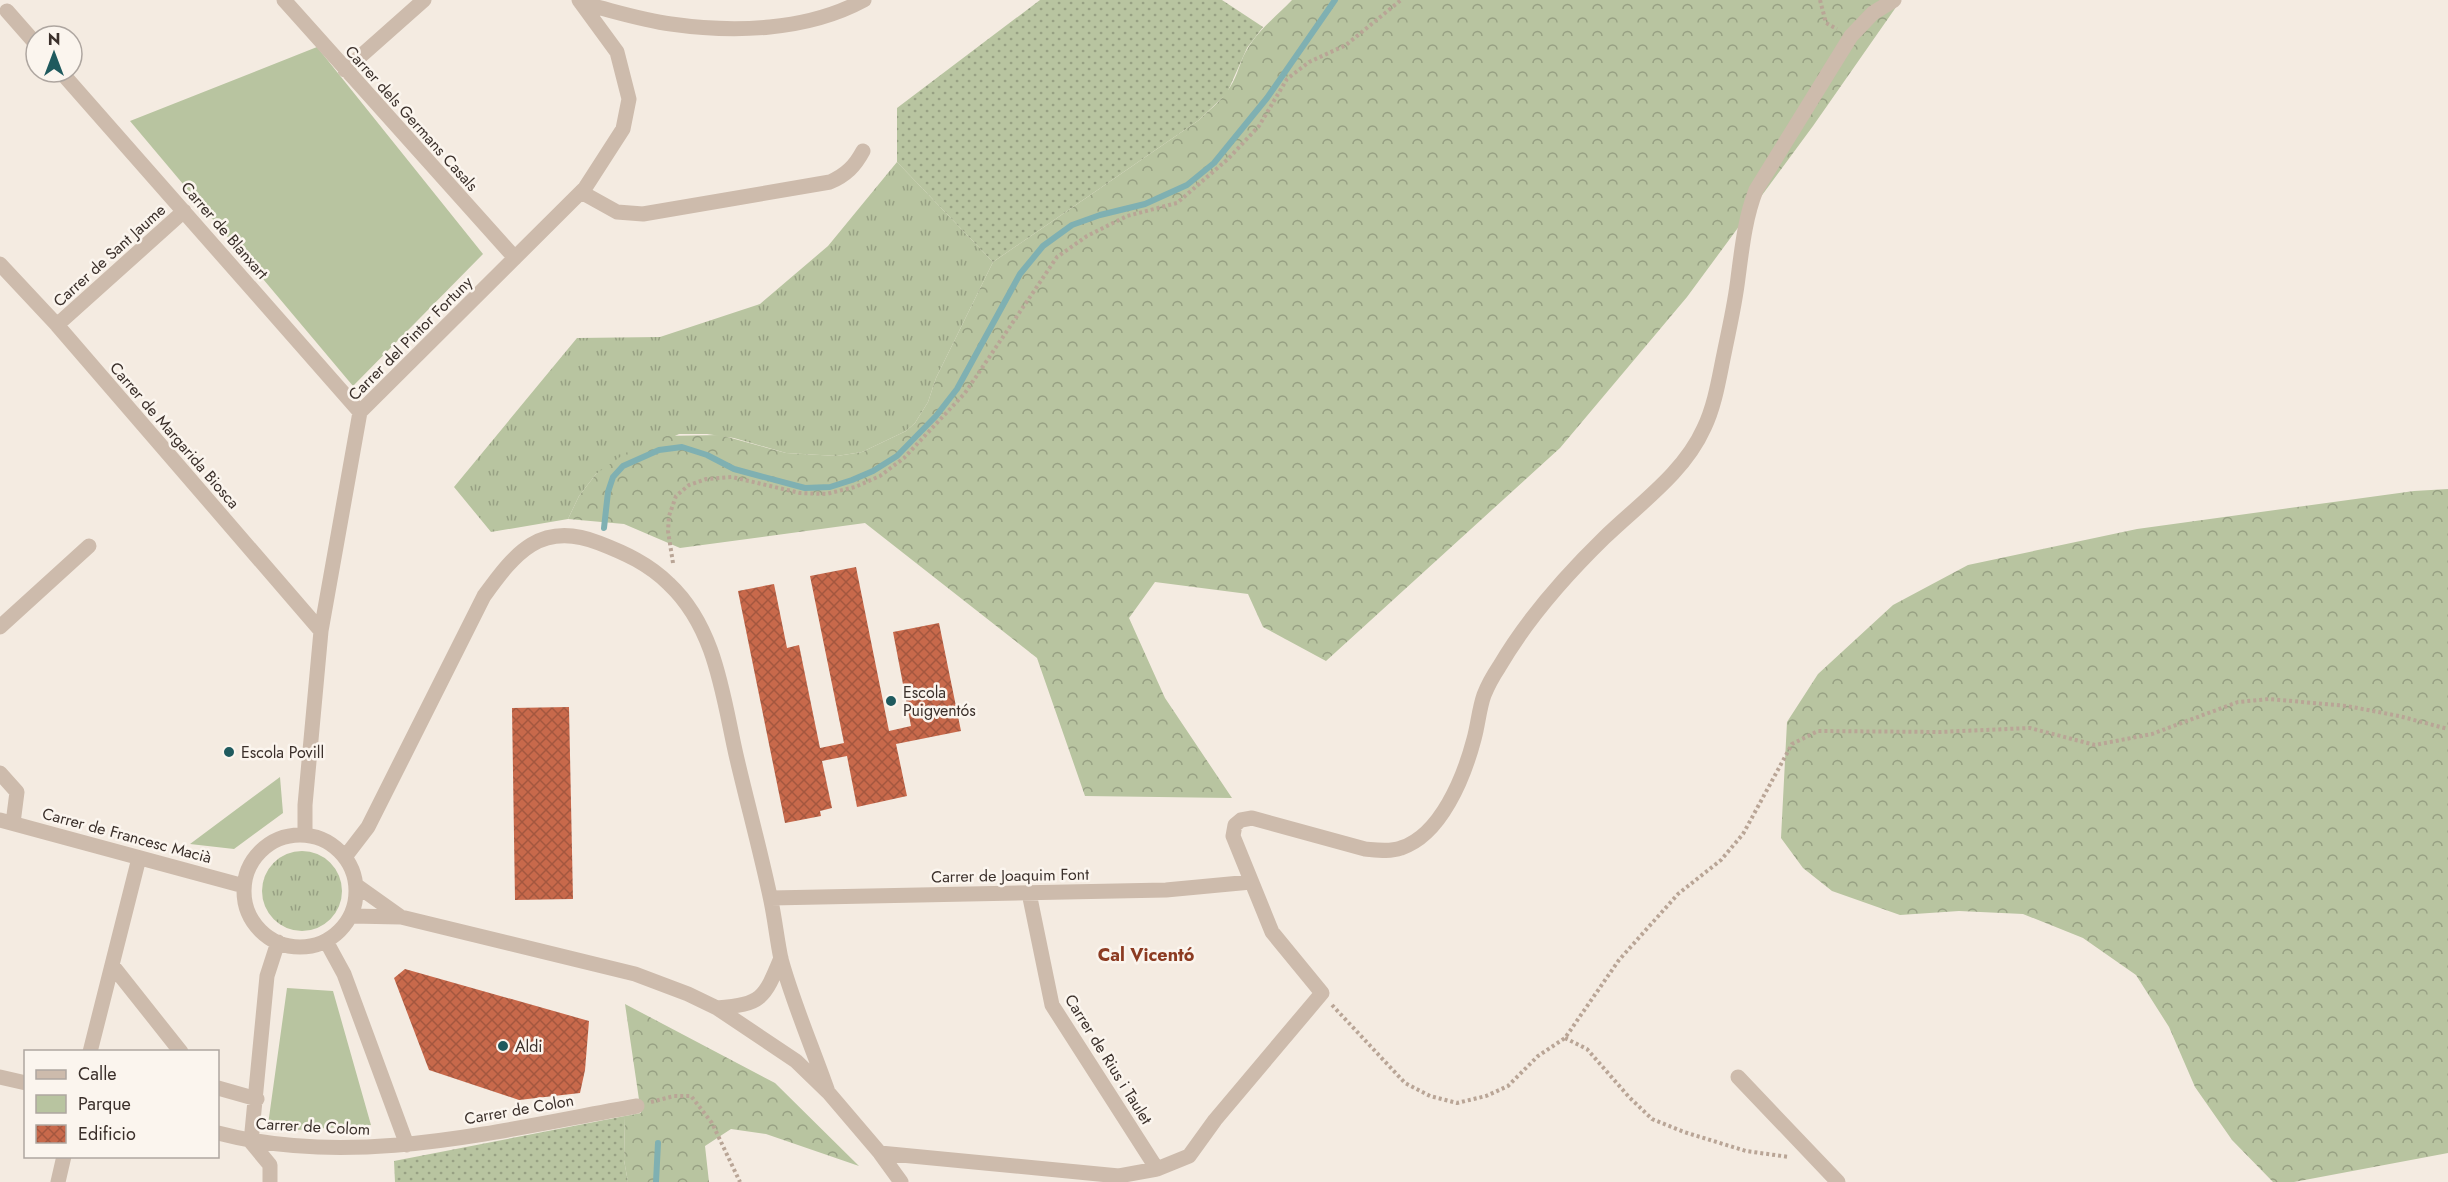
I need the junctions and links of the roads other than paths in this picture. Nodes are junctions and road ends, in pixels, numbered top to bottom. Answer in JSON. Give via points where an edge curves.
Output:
{"nodes":[{"id":1,"x":19,"y":0,"type":"edge"},
{"id":2,"x":284,"y":0,"type":"edge"},
{"id":3,"x":424,"y":0,"type":"edge"},
{"id":4,"x":864,"y":0,"type":"edge"},
{"id":5,"x":1894,"y":0,"type":"edge"},
{"id":6,"x":580,"y":2,"type":"edge"},
{"id":7,"x":3,"y":14,"type":"edge"},
{"id":8,"x":24,"y":33,"type":"edge"},
{"id":9,"x":345,"y":70,"type":"junction"},
{"id":10,"x":72,"y":84,"type":"edge"},
{"id":11,"x":863,"y":151,"type":"dead end"},
{"id":12,"x":581,"y":192,"type":"junction"},
{"id":13,"x":184,"y":211,"type":"junction"},
{"id":14,"x":515,"y":258,"type":"junction"},
{"id":15,"x":0,"y":264,"type":"edge"},
{"id":16,"x":57,"y":325,"type":"junction"},
{"id":17,"x":360,"y":412,"type":"junction"},
{"id":18,"x":89,"y":546,"type":"dead end"},
{"id":19,"x":0,"y":627,"type":"edge"},
{"id":20,"x":321,"y":631,"type":"junction"},
{"id":21,"x":0,"y":773,"type":"edge"},
{"id":22,"x":6,"y":822,"type":"edge"},
{"id":23,"x":305,"y":835,"type":"junction"},
{"id":24,"x":345,"y":857,"type":"junction"},
{"id":25,"x":139,"y":858,"type":"junction"},
{"id":26,"x":1251,"y":882,"type":"junction"},
{"id":27,"x":356,"y":885,"type":"junction"},
{"id":28,"x":244,"y":886,"type":"junction"},
{"id":29,"x":1029,"y":893,"type":"junction"},
{"id":30,"x":771,"y":898,"type":"junction"},
{"id":31,"x":351,"y":916,"type":"junction"},
{"id":32,"x":401,"y":917,"type":"junction"},
{"id":33,"x":326,"y":941,"type":"junction"},
{"id":34,"x":278,"y":942,"type":"junction"},
{"id":35,"x":781,"y":958,"type":"junction"},
{"id":36,"x":112,"y":965,"type":"junction"},
{"id":37,"x":717,"y":1008,"type":"junction"},
{"id":38,"x":91,"y":1050,"type":"edge"},
{"id":39,"x":179,"y":1050,"type":"edge"},
{"id":40,"x":0,"y":1077,"type":"edge"},
{"id":41,"x":1738,"y":1077,"type":"dead end"},
{"id":42,"x":24,"y":1083,"type":"edge"},
{"id":43,"x":219,"y":1088,"type":"edge"},
{"id":44,"x":828,"y":1092,"type":"junction"},
{"id":45,"x":256,"y":1099,"type":"junction"},
{"id":46,"x":637,"y":1106,"type":"road end"},
{"id":47,"x":219,"y":1133,"type":"edge"},
{"id":48,"x":251,"y":1142,"type":"junction"},
{"id":49,"x":407,"y":1145,"type":"junction"},
{"id":50,"x":880,"y":1153,"type":"junction"},
{"id":51,"x":64,"y":1158,"type":"edge"},
{"id":52,"x":1157,"y":1169,"type":"junction"},
{"id":53,"x":58,"y":1182,"type":"edge"},
{"id":54,"x":270,"y":1182,"type":"edge"},
{"id":55,"x":901,"y":1182,"type":"edge"},
{"id":56,"x":1838,"y":1182,"type":"edge"}],
"edges":[{"from":1,"to":7,"type":"street"},
{"from":2,"to":9,"type":"street","name":"Carrer dels Germans Casals"},
{"from":3,"to":9,"type":"street"},
{"from":4,"to":6,"type":"street","via":[[816,18],[771,27],[714,28],[669,24]]},
{"from":5,"to":26,"type":"street","via":[[1873,13],[1851,36],[1756,190],[1750,205],[1718,384],[1699,439],[1652,494],[1555,588],[1526,626],[1489,685],[1466,766],[1437,822],[1412,843],[1381,850],[1246,819],[1235,825],[1233,836]]},
{"from":6,"to":12,"type":"street","name":"Carrer del Pintor Fortuny","via":[[617,52],[629,99],[623,129]]},
{"from":7,"to":8,"type":"street"},
{"from":9,"to":14,"type":"street","name":"Carrer dels Germans Casals"},
{"from":10,"to":13,"type":"street","name":"Carrer de Blanxart"},
{"from":11,"to":12,"type":"street","via":[[844,176],[830,182],[643,214],[617,212]]},
{"from":12,"to":14,"type":"street","name":"Carrer del Pintor Fortuny"},
{"from":13,"to":16,"type":"street","name":"Carrer de Sant Jaume"},
{"from":13,"to":17,"type":"street","name":"Carrer de Blanxart"},
{"from":14,"to":17,"type":"street","name":"Carrer del Pintor Fortuny"},
{"from":15,"to":16,"type":"street","name":"Carrer de Margarida Biosca"},
{"from":16,"to":20,"type":"street","name":"Carrer de Margarida Biosca"},
{"from":17,"to":20,"type":"street","name":"Carrer del Pintor Fortuny"},
{"from":18,"to":19,"type":"street"},
{"from":20,"to":23,"type":"street","name":"Carrer del Pintor Fortuny"},
{"from":21,"to":22,"type":"street","via":[[17,792]]},
{"from":22,"to":25,"type":"street","name":"Carrer de Francesc Macià"},
{"from":23,"to":24,"type":"street","via":[[328,842]]},
{"from":23,"to":28,"type":"street","via":[[291,835],[266,846],[248,870]]},
{"from":24,"to":27,"type":"street"},
{"from":24,"to":30,"type":"street","via":[[368,827],[484,596],[505,566],[524,548],[543,538],[584,537],[650,567],[670,585],[697,623],[723,684],[736,756]]},
{"from":25,"to":28,"type":"street","name":"Carrer de Francesc Macià"},
{"from":25,"to":36,"type":"street"},
{"from":26,"to":29,"type":"street","name":"Carrer de Joaquim Font","via":[[1166,890]]},
{"from":26,"to":52,"type":"street","via":[[1272,932],[1322,993],[1189,1156]]},
{"from":27,"to":31,"type":"street"},
{"from":27,"to":32,"type":"street"},
{"from":28,"to":34,"type":"street","via":[[252,919]]},
{"from":29,"to":30,"type":"street","name":"Carrer de Joaquim Font"},
{"from":29,"to":52,"type":"street","name":"Carrer de Rius i Taulet","via":[[1052,1005]]},
{"from":30,"to":35,"type":"street"},
{"from":31,"to":32,"type":"street"},
{"from":31,"to":33,"type":"street"},
{"from":32,"to":37,"type":"street","via":[[634,974]]},
{"from":33,"to":34,"type":"street","via":[[310,946]]},
{"from":33,"to":49,"type":"street","via":[[344,974]]},
{"from":34,"to":45,"type":"street","via":[[267,976]]},
{"from":35,"to":37,"type":"street","via":[[762,997],[745,1005]]},
{"from":35,"to":44,"type":"street"},
{"from":36,"to":38,"type":"street"},
{"from":36,"to":39,"type":"street"},
{"from":37,"to":44,"type":"street","via":[[796,1061]]},
{"from":40,"to":42,"type":"street"},
{"from":41,"to":56,"type":"street"},
{"from":43,"to":45,"type":"street"},
{"from":44,"to":50,"type":"street"},
{"from":45,"to":48,"type":"street"},
{"from":46,"to":49,"type":"street","name":"Carrer de Colon","via":[[520,1129]]},
{"from":47,"to":48,"type":"street","name":"Carrer de Colom"},
{"from":48,"to":49,"type":"street","name":"Carrer de Colom","via":[[367,1149]]},
{"from":48,"to":54,"type":"street","via":[[270,1165]]},
{"from":50,"to":52,"type":"street","via":[[1119,1176]]},
{"from":50,"to":55,"type":"street"},
{"from":51,"to":53,"type":"street"}]}
